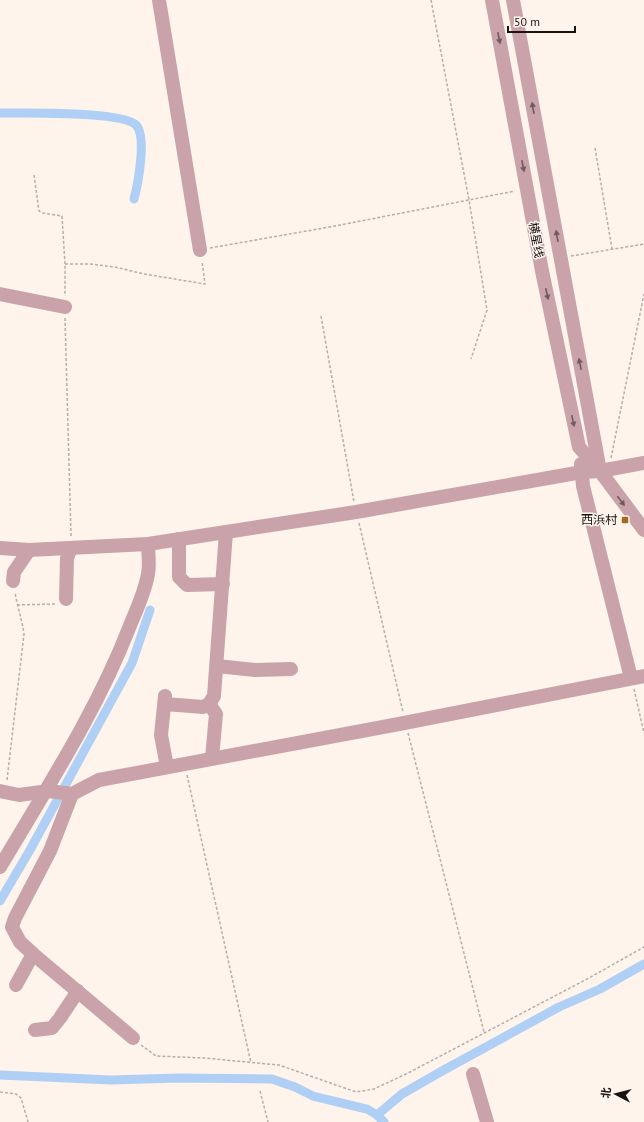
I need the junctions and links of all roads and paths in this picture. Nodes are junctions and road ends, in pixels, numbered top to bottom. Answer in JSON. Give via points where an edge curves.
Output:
{"nodes":[{"id":1,"x":159,"y":0,"type":"edge"},
{"id":2,"x":431,"y":0,"type":"edge"},
{"id":3,"x":492,"y":0,"type":"edge"},
{"id":4,"x":513,"y":0,"type":"edge"},
{"id":5,"x":595,"y":148,"type":"dead end"},
{"id":6,"x":34,"y":175,"type":"dead end"},
{"id":7,"x":527,"y":189,"type":"junction"},
{"id":8,"x":469,"y":200,"type":"junction"},
{"id":9,"x":644,"y":244,"type":"edge"},
{"id":10,"x":612,"y":249,"type":"junction"},
{"id":11,"x":200,"y":250,"type":"junction"},
{"id":12,"x":561,"y":263,"type":"junction"},
{"id":13,"x":65,"y":264,"type":"junction"},
{"id":14,"x":542,"y":271,"type":"junction"},
{"id":15,"x":0,"y":294,"type":"edge"},
{"id":16,"x":644,"y":294,"type":"edge"},
{"id":17,"x":65,"y":307,"type":"junction"},
{"id":18,"x":322,"y":316,"type":"dead end"},
{"id":19,"x":472,"y":359,"type":"dead end"},
{"id":20,"x":579,"y":447,"type":"junction"},
{"id":21,"x":644,"y":463,"type":"edge"},
{"id":22,"x":604,"y":470,"type":"junction"},
{"id":23,"x":582,"y":472,"type":"junction"},
{"id":24,"x":356,"y":512,"type":"junction"},
{"id":25,"x":644,"y":530,"type":"edge"},
{"id":26,"x":226,"y":532,"type":"junction"},
{"id":27,"x":179,"y":539,"type":"junction"},
{"id":28,"x":148,"y":544,"type":"junction"},
{"id":29,"x":0,"y":548,"type":"edge"},
{"id":30,"x":71,"y":548,"type":"junction"},
{"id":31,"x":30,"y":550,"type":"junction"},
{"id":32,"x":13,"y":581,"type":"joint"},
{"id":33,"x":223,"y":584,"type":"junction"},
{"id":34,"x":66,"y":599,"type":"joint"},
{"id":35,"x":16,"y":605,"type":"junction"},
{"id":36,"x":217,"y":666,"type":"junction"},
{"id":37,"x":291,"y":669,"type":"dead end"},
{"id":38,"x":638,"y":677,"type":"edge"},
{"id":39,"x":209,"y":704,"type":"junction"},
{"id":40,"x":406,"y":723,"type":"junction"},
{"id":41,"x":644,"y":733,"type":"edge"},
{"id":42,"x":212,"y":758,"type":"junction"},
{"id":43,"x":185,"y":764,"type":"junction"},
{"id":44,"x":167,"y":767,"type":"junction"},
{"id":45,"x":3,"y":791,"type":"edge"},
{"id":46,"x":47,"y":791,"type":"junction"},
{"id":47,"x":72,"y":794,"type":"junction"},
{"id":48,"x":0,"y":867,"type":"edge"},
{"id":49,"x":644,"y":946,"type":"edge"},
{"id":50,"x":33,"y":954,"type":"junction"},
{"id":51,"x":16,"y":985,"type":"dead end"},
{"id":52,"x":78,"y":991,"type":"junction"},
{"id":53,"x":35,"y":1030,"type":"dead end"},
{"id":54,"x":484,"y":1032,"type":"junction"},
{"id":55,"x":133,"y":1038,"type":"joint"},
{"id":56,"x":250,"y":1062,"type":"junction"},
{"id":57,"x":473,"y":1074,"type":"dead end"},
{"id":58,"x":260,"y":1091,"type":"dead end"},
{"id":59,"x":0,"y":1092,"type":"edge"},
{"id":60,"x":28,"y":1122,"type":"edge"},
{"id":61,"x":268,"y":1122,"type":"edge"},
{"id":62,"x":487,"y":1122,"type":"edge"}],
"edges":[{"from":1,"to":11,"type":"street"},
{"from":2,"to":8,"type":"path"},
{"from":3,"to":7,"type":"street","name":"横星线","one_way":true},
{"from":12,"to":4,"type":"street","name":"横星线","one_way":true},
{"from":5,"to":10,"type":"path"},
{"from":6,"to":13,"type":"path","via":[[39,211],[43,214],[62,216]]},
{"from":7,"to":8,"type":"path"},
{"from":7,"to":14,"type":"street","name":"横星线"},
{"from":8,"to":11,"type":"path"},
{"from":8,"to":19,"type":"path","via":[[487,310]]},
{"from":9,"to":10,"type":"path"},
{"from":10,"to":12,"type":"path"},
{"from":11,"to":13,"type":"path","via":[[205,284],[115,267]]},
{"from":12,"to":14,"type":"street"},
{"from":22,"to":12,"type":"street","name":"横星线","one_way":true},
{"from":13,"to":17,"type":"path"},
{"from":14,"to":20,"type":"street","name":"横星线","one_way":true},
{"from":15,"to":17,"type":"street"},
{"from":16,"to":22,"type":"path"},
{"from":17,"to":30,"type":"path"},
{"from":18,"to":24,"type":"path"},
{"from":20,"to":22,"type":"street","name":"横星线"},
{"from":20,"to":23,"type":"street"},
{"from":21,"to":22,"type":"street"},
{"from":22,"to":23,"type":"street"},
{"from":22,"to":25,"type":"street","name":"横星线","one_way":true},
{"from":23,"to":24,"type":"street"},
{"from":23,"to":38,"type":"street","via":[[583,486]]},
{"from":24,"to":26,"type":"street"},
{"from":24,"to":40,"type":"path"},
{"from":26,"to":27,"type":"street"},
{"from":26,"to":33,"type":"street"},
{"from":27,"to":28,"type":"street"},
{"from":27,"to":33,"type":"street","via":[[179,578],[187,585]]},
{"from":28,"to":30,"type":"street"},
{"from":28,"to":46,"type":"street","via":[[149,573],[118,657]]},
{"from":29,"to":31,"type":"street"},
{"from":30,"to":31,"type":"street"},
{"from":30,"to":34,"type":"street","via":[[67,558]]},
{"from":31,"to":32,"type":"street","via":[[14,572]]},
{"from":32,"to":35,"type":"path"},
{"from":33,"to":36,"type":"street"},
{"from":34,"to":35,"type":"path","via":[[60,604]]},
{"from":35,"to":45,"type":"path","via":[[24,634]]},
{"from":36,"to":37,"type":"street","via":[[255,670]]},
{"from":36,"to":39,"type":"street","via":[[214,696]]},
{"from":38,"to":40,"type":"street"},
{"from":38,"to":41,"type":"path"},
{"from":39,"to":42,"type":"street","via":[[216,714]]},
{"from":39,"to":44,"type":"street","via":[[203,707],[165,700],[162,735]]},
{"from":40,"to":42,"type":"street"},
{"from":40,"to":54,"type":"path"},
{"from":42,"to":43,"type":"street"},
{"from":43,"to":44,"type":"street"},
{"from":43,"to":56,"type":"path"},
{"from":44,"to":47,"type":"street","via":[[99,780]]},
{"from":45,"to":46,"type":"street","via":[[19,795]]},
{"from":46,"to":47,"type":"street"},
{"from":46,"to":48,"type":"street"},
{"from":47,"to":50,"type":"street","via":[[50,851],[12,927],[20,942]]},
{"from":49,"to":54,"type":"path","via":[[589,978]]},
{"from":50,"to":51,"type":"street"},
{"from":50,"to":52,"type":"street"},
{"from":52,"to":53,"type":"street","via":[[52,1028]]},
{"from":52,"to":55,"type":"street"},
{"from":54,"to":56,"type":"path","via":[[374,1089],[356,1092],[279,1066]]},
{"from":55,"to":56,"type":"path","via":[[156,1056]]},
{"from":57,"to":62,"type":"street"},
{"from":58,"to":61,"type":"path"},
{"from":59,"to":60,"type":"path","via":[[16,1094],[20,1098]]}]}
